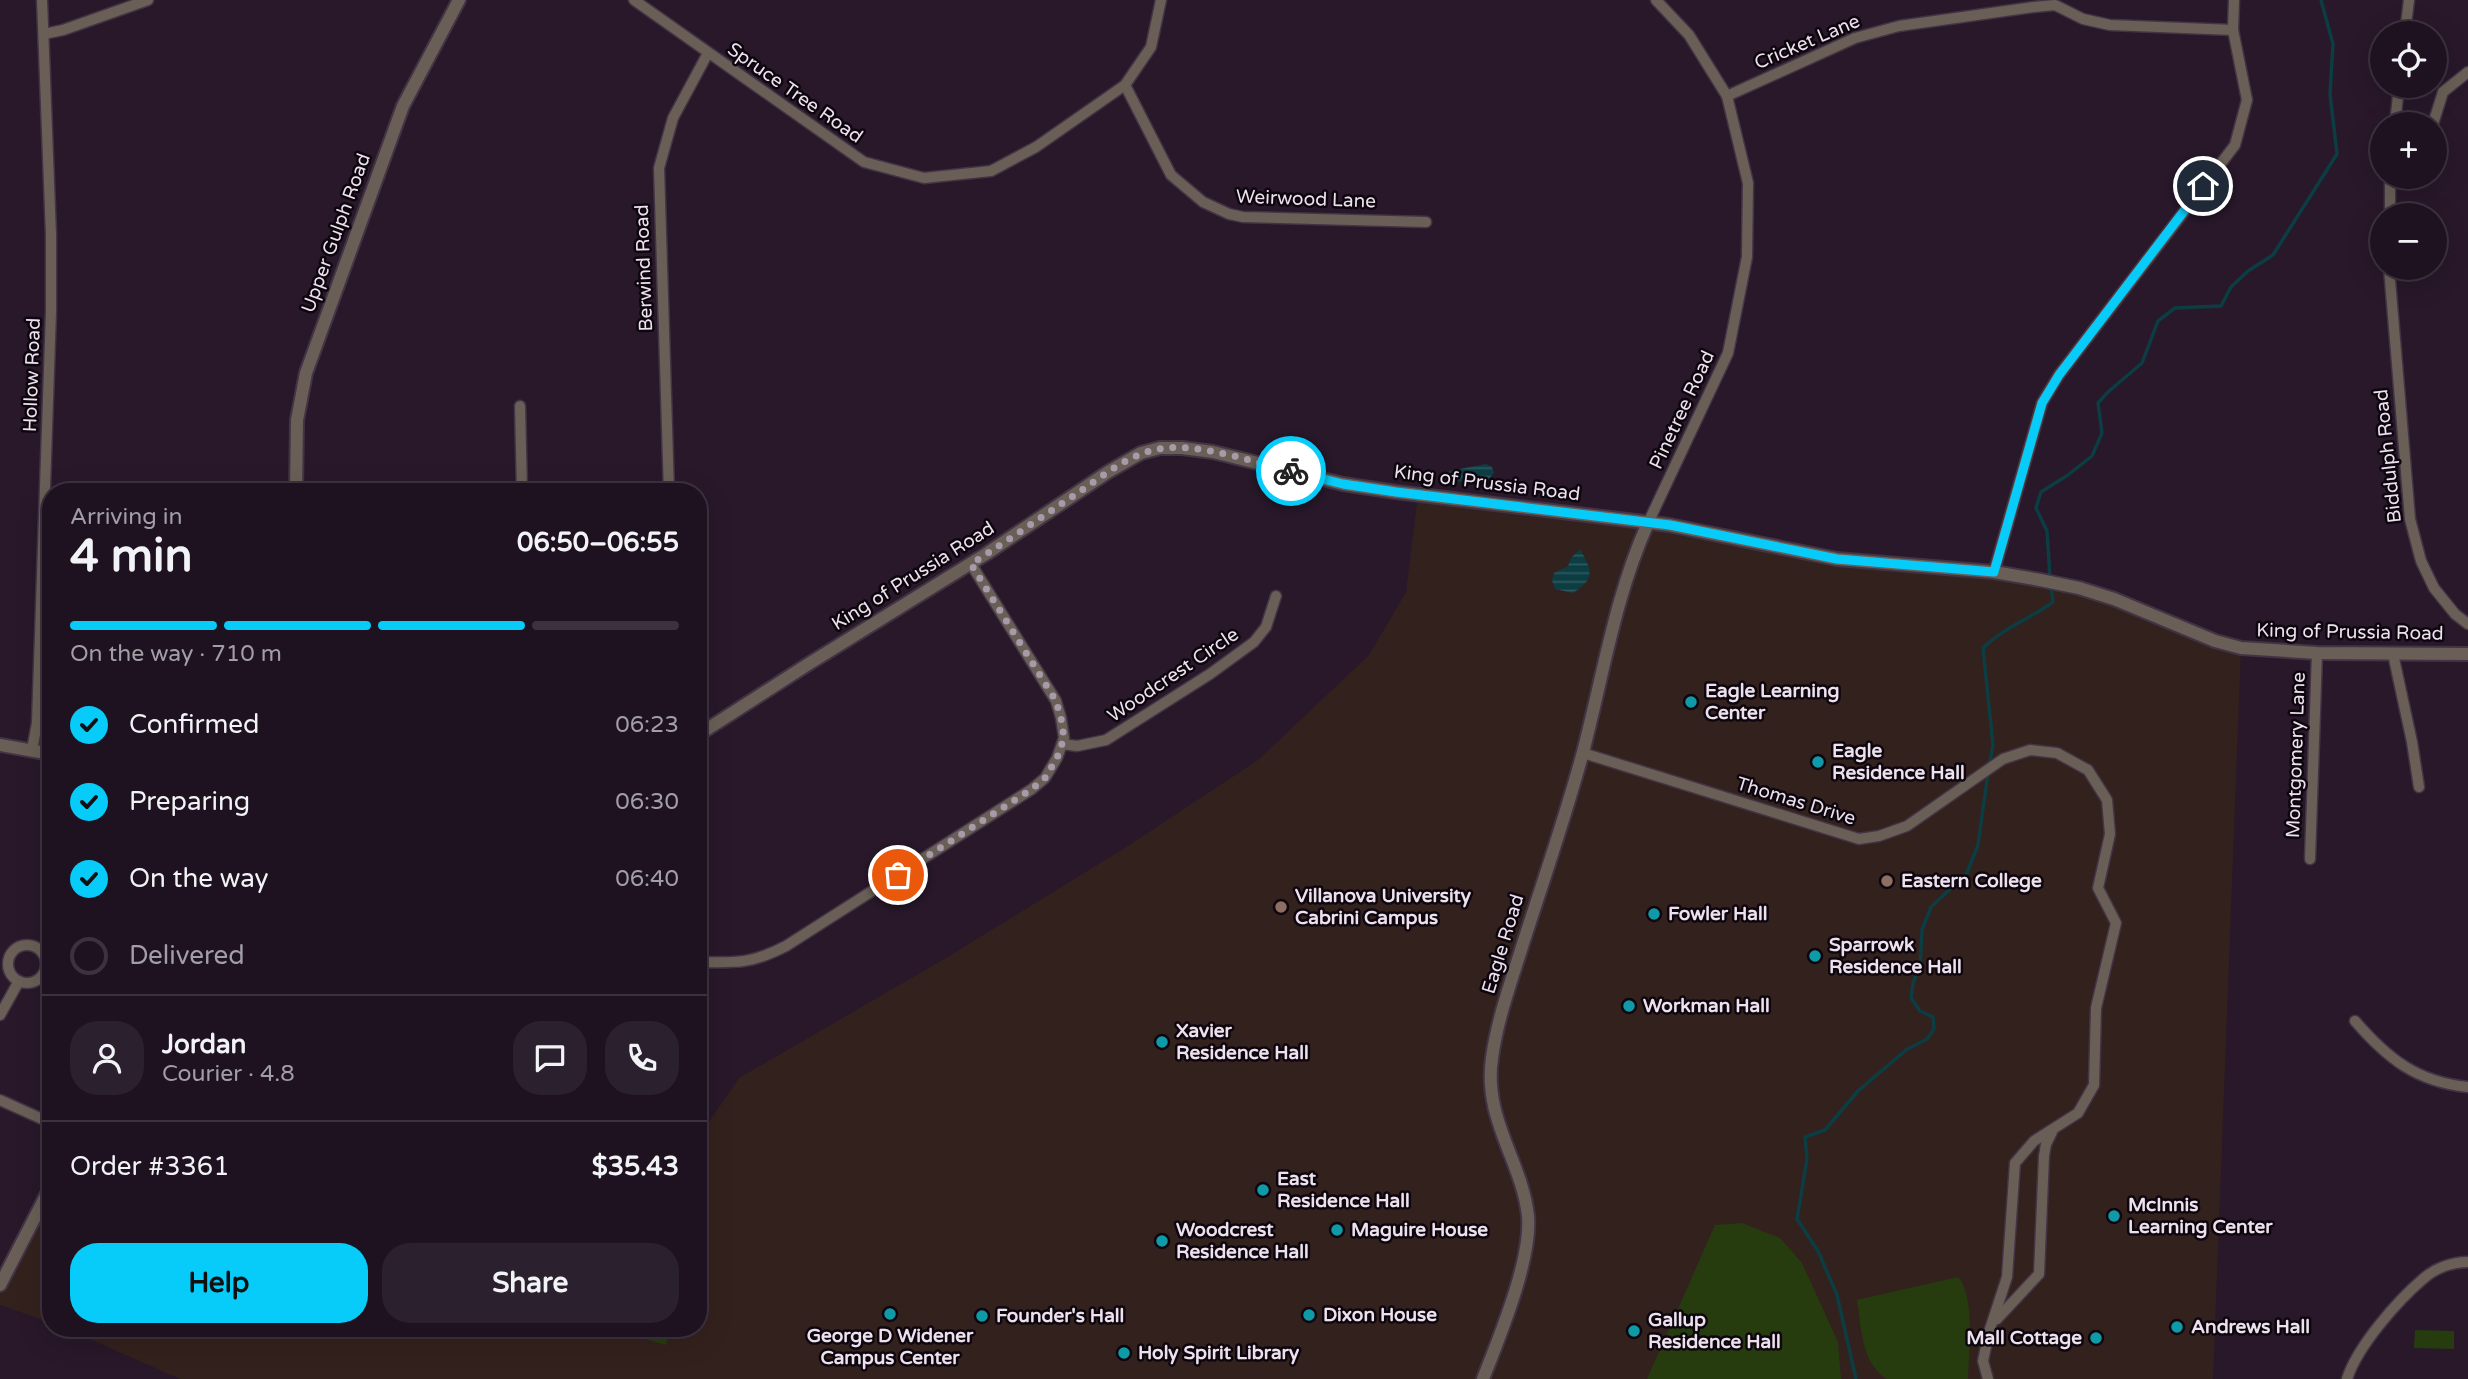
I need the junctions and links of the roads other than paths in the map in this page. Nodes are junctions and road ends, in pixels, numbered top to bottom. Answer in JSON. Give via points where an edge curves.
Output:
{"nodes":[{"id":1,"x":42,"y":0,"type":"edge"},
{"id":2,"x":148,"y":0,"type":"edge"},
{"id":3,"x":459,"y":0,"type":"edge"},
{"id":4,"x":634,"y":0,"type":"edge"},
{"id":5,"x":1161,"y":0,"type":"edge"},
{"id":6,"x":1656,"y":0,"type":"edge"},
{"id":7,"x":2234,"y":0,"type":"edge"},
{"id":8,"x":2409,"y":0,"type":"edge"},
{"id":9,"x":2406,"y":21,"type":"edge"},
{"id":10,"x":2233,"y":30,"type":"junction"},
{"id":11,"x":44,"y":34,"type":"junction"},
{"id":12,"x":708,"y":53,"type":"junction"},
{"id":13,"x":2468,"y":72,"type":"edge"},
{"id":14,"x":1125,"y":85,"type":"junction"},
{"id":15,"x":1727,"y":96,"type":"junction"},
{"id":16,"x":2437,"y":112,"type":"edge"},
{"id":17,"x":1426,"y":222,"type":"dead end"},
{"id":18,"x":2390,"y":280,"type":"edge"},
{"id":19,"x":520,"y":406,"type":"dead end"},
{"id":20,"x":45,"y":483,"type":"edge"},
{"id":21,"x":296,"y":483,"type":"edge"},
{"id":22,"x":523,"y":483,"type":"edge"},
{"id":23,"x":669,"y":483,"type":"edge"},
{"id":24,"x":1648,"y":523,"type":"junction"},
{"id":25,"x":971,"y":564,"type":"junction"},
{"id":26,"x":1994,"y":572,"type":"junction"},
{"id":27,"x":42,"y":576,"type":"edge"},
{"id":28,"x":1276,"y":596,"type":"dead end"},
{"id":29,"x":2468,"y":624,"type":"edge"},
{"id":30,"x":2317,"y":653,"type":"junction"},
{"id":31,"x":2393,"y":654,"type":"junction"},
{"id":32,"x":2468,"y":654,"type":"edge"},
{"id":33,"x":707,"y":729,"type":"edge"},
{"id":34,"x":1062,"y":744,"type":"junction"},
{"id":35,"x":0,"y":745,"type":"edge"},
{"id":36,"x":32,"y":750,"type":"junction"},
{"id":37,"x":42,"y":752,"type":"edge"},
{"id":38,"x":1583,"y":753,"type":"junction"},
{"id":39,"x":2418,"y":787,"type":"dead end"},
{"id":40,"x":2310,"y":859,"type":"dead end"},
{"id":41,"x":707,"y":962,"type":"edge"},
{"id":42,"x":19,"y":981,"type":"dead end"},
{"id":43,"x":0,"y":1015,"type":"edge"},
{"id":44,"x":2355,"y":1021,"type":"dead end"},
{"id":45,"x":2468,"y":1087,"type":"edge"},
{"id":46,"x":0,"y":1100,"type":"edge"},
{"id":47,"x":42,"y":1119,"type":"edge"},
{"id":48,"x":2052,"y":1132,"type":"junction"},
{"id":49,"x":42,"y":1203,"type":"edge"},
{"id":50,"x":2468,"y":1262,"type":"edge"},
{"id":51,"x":0,"y":1285,"type":"edge"},
{"id":52,"x":1992,"y":1323,"type":"junction"},
{"id":53,"x":1483,"y":1379,"type":"edge"},
{"id":54,"x":1988,"y":1379,"type":"edge"},
{"id":55,"x":2347,"y":1379,"type":"edge"}],
"edges":[{"from":1,"to":11,"type":"street","name":"Hollow Road"},
{"from":2,"to":11,"type":"street"},
{"from":3,"to":21,"type":"street","name":"Upper Gulph Road","via":[[403,106],[306,373],[297,420]]},
{"from":4,"to":12,"type":"street","name":"Spruce Tree Road"},
{"from":5,"to":14,"type":"street","name":"Spruce Tree Road","via":[[1152,47]]},
{"from":6,"to":15,"type":"street","name":"Pinetree Road","via":[[1689,35]]},
{"from":7,"to":10,"type":"street"},
{"from":8,"to":9,"type":"street"},
{"from":10,"to":15,"type":"street","name":"Cricket Lane","via":[[2110,24],[2084,19],[2055,5],[2034,7],[1899,26],[1855,38]]},
{"from":10,"to":26,"type":"street","via":[[2247,100],[2235,145],[2042,403]]},
{"from":11,"to":20,"type":"street","name":"Hollow Road","via":[[51,222]]},
{"from":12,"to":14,"type":"street","name":"Spruce Tree Road","via":[[864,162],[924,178],[990,171],[1036,147]]},
{"from":12,"to":23,"type":"street","name":"Berwind Road","via":[[673,118],[659,168]]},
{"from":13,"to":16,"type":"street","via":[[2443,92]]},
{"from":14,"to":17,"type":"street","name":"Weirwood Lane","via":[[1171,175],[1203,202],[1229,214]]},
{"from":15,"to":24,"type":"street","name":"Pinetree Road","via":[[1748,183],[1747,257],[1728,353]]},
{"from":18,"to":29,"type":"street","name":"Biddulph Road","via":[[2410,519],[2434,589]]},
{"from":19,"to":22,"type":"street"},
{"from":24,"to":25,"type":"street","name":"King of Prussia Road","via":[[1369,488],[1213,453],[1160,448],[1127,461]]},
{"from":24,"to":26,"type":"street","name":"King of Prussia Road","via":[[1837,559]]},
{"from":24,"to":38,"type":"street","name":"Eagle Road","via":[[1609,642]]},
{"from":25,"to":33,"type":"street","name":"King of Prussia Road"},
{"from":25,"to":34,"type":"street","via":[[1056,701]]},
{"from":26,"to":30,"type":"street","name":"King of Prussia Road","via":[[2114,599],[2241,648]]},
{"from":27,"to":36,"type":"street","name":"Hollow Road"},
{"from":28,"to":34,"type":"street","name":"Woodcrest Circle","via":[[1266,626],[1254,642],[1210,674],[1106,740]]},
{"from":30,"to":31,"type":"street","name":"King of Prussia Road"},
{"from":30,"to":40,"type":"street","name":"Montgomery Lane"},
{"from":31,"to":32,"type":"street","name":"King of Prussia Road"},
{"from":31,"to":39,"type":"street"},
{"from":34,"to":41,"type":"street","via":[[1045,778],[1032,789],[786,946],[761,958]]},
{"from":35,"to":36,"type":"street"},
{"from":36,"to":37,"type":"street"},
{"from":38,"to":48,"type":"street","name":"Thomas Drive","via":[[1858,839],[1907,826],[2003,759],[2030,750],[2057,753],[2088,770],[2107,800],[2110,834],[2098,888],[2116,923],[2096,1008],[2094,1085],[2078,1113]]},
{"from":38,"to":53,"type":"street","name":"Eagle Road","via":[[1503,1009],[1492,1060],[1494,1113],[1521,1185],[1528,1243]]},
{"from":42,"to":43,"type":"street"},
{"from":44,"to":45,"type":"street","via":[[2393,1059],[2428,1080]]},
{"from":46,"to":47,"type":"street"},
{"from":48,"to":52,"type":"street","via":[[2044,1156],[2039,1274]]},
{"from":48,"to":52,"type":"street","name":"Thomas Drive","via":[[2034,1141],[2014,1163],[2007,1277]]},
{"from":49,"to":51,"type":"street"},
{"from":50,"to":55,"type":"street","via":[[2453,1262],[2424,1277],[2373,1332]]},
{"from":52,"to":54,"type":"street","name":"Thomas Drive","via":[[1983,1361]]}]}
